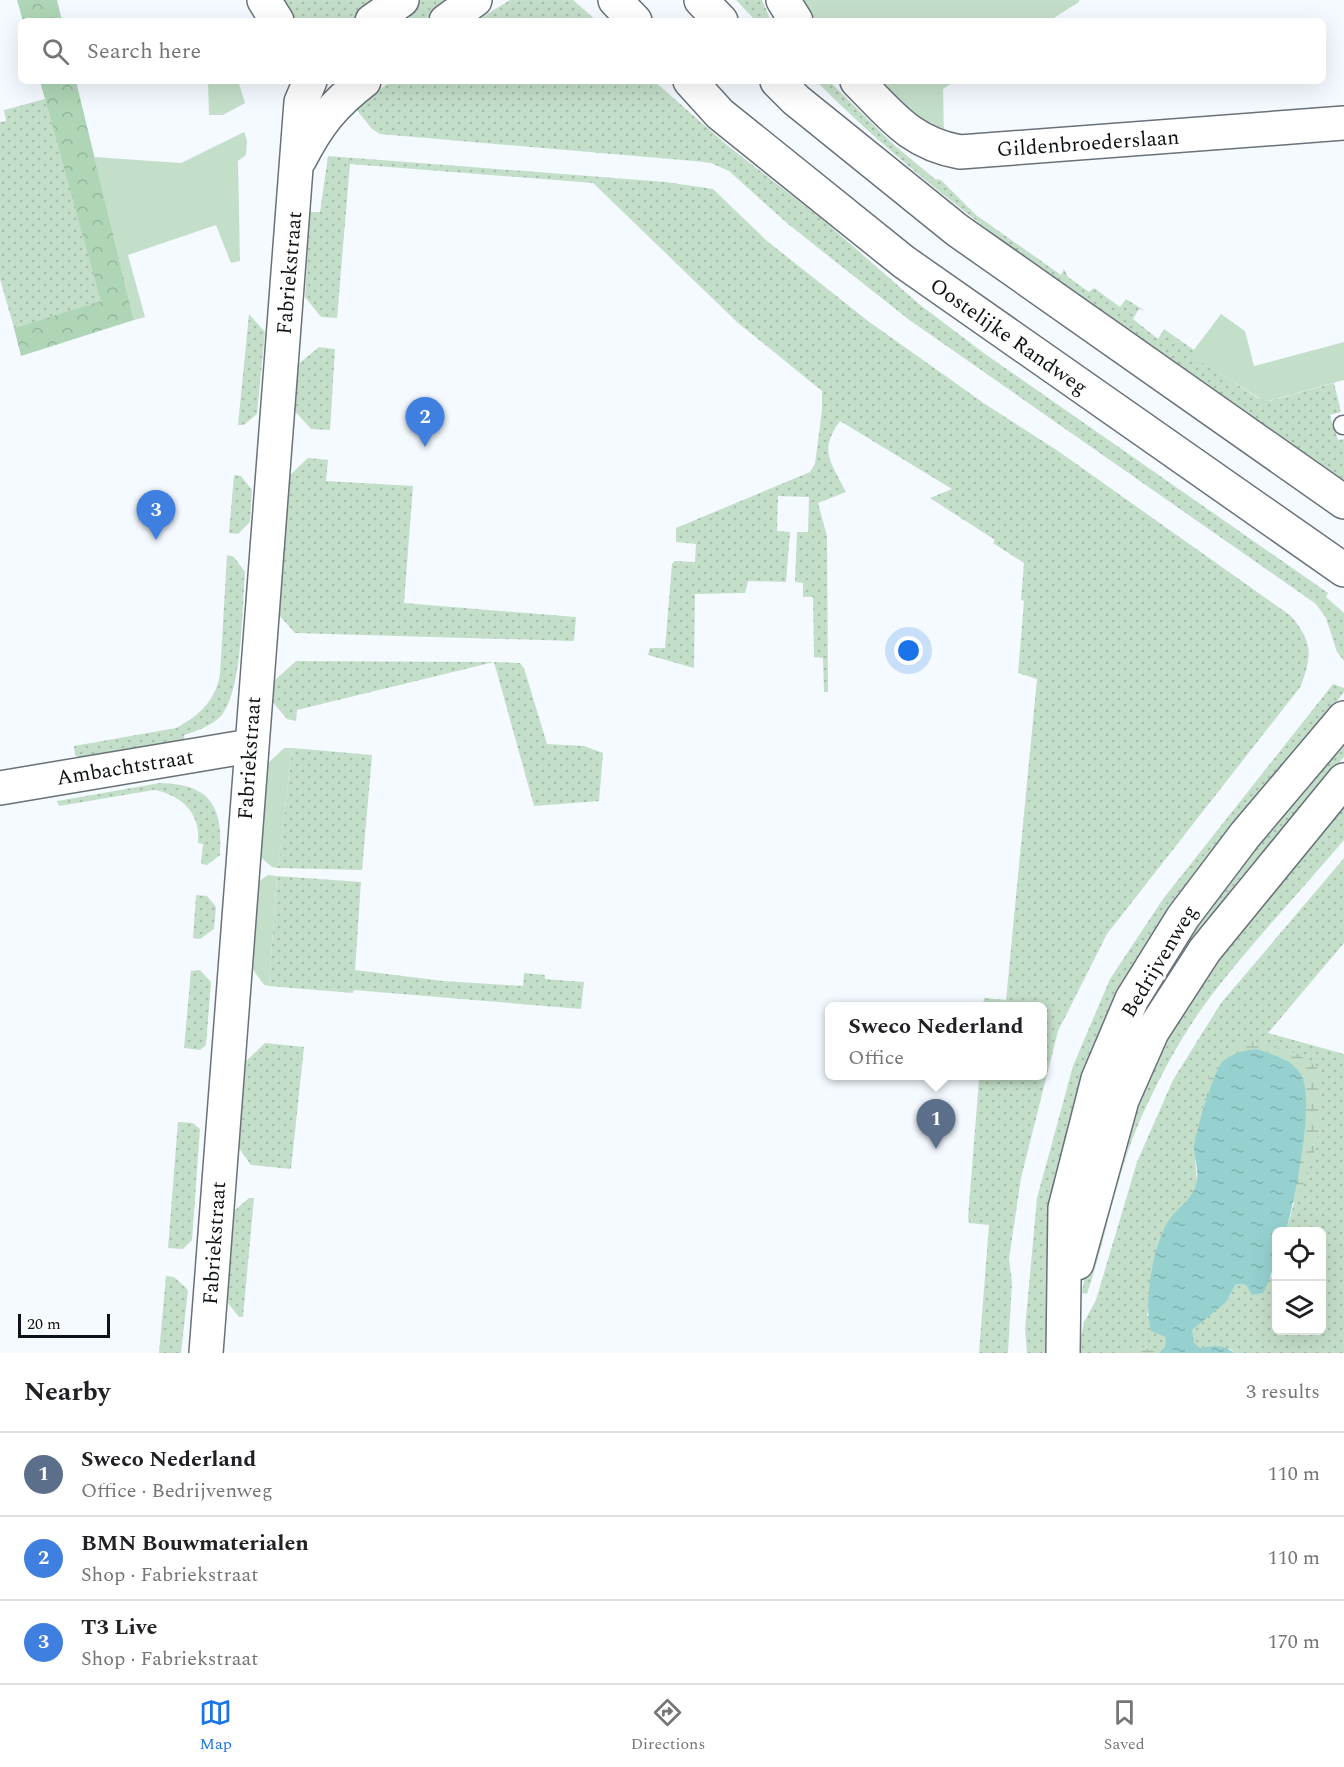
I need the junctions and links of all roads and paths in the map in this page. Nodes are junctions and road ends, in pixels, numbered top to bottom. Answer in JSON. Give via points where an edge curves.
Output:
{"nodes":[{"id":1,"x":264,"y":0,"type":"edge"},
{"id":2,"x":402,"y":0,"type":"edge"},
{"id":3,"x":476,"y":0,"type":"edge"},
{"id":4,"x":615,"y":0,"type":"edge"},
{"id":5,"x":701,"y":0,"type":"edge"},
{"id":6,"x":783,"y":0,"type":"edge"},
{"id":7,"x":275,"y":18,"type":"edge"},
{"id":8,"x":376,"y":18,"type":"edge"},
{"id":9,"x":450,"y":18,"type":"edge"},
{"id":10,"x":632,"y":18,"type":"edge"},
{"id":11,"x":717,"y":18,"type":"edge"},
{"id":12,"x":794,"y":18,"type":"edge"},
{"id":13,"x":309,"y":84,"type":"edge"},
{"id":14,"x":353,"y":84,"type":"edge"},
{"id":15,"x":693,"y":84,"type":"edge"},
{"id":16,"x":780,"y":84,"type":"edge"},
{"id":17,"x":860,"y":84,"type":"edge"},
{"id":18,"x":325,"y":92,"type":"edge"},
{"id":19,"x":1344,"y":123,"type":"edge"},
{"id":20,"x":298,"y":163,"type":"junction"},
{"id":21,"x":1344,"y":502,"type":"edge"},
{"id":22,"x":1344,"y":570,"type":"edge"},
{"id":23,"x":1344,"y":718,"type":"edge"},
{"id":24,"x":250,"y":746,"type":"junction"},
{"id":25,"x":1344,"y":780,"type":"edge"},
{"id":26,"x":0,"y":788,"type":"edge"},
{"id":27,"x":1063,"y":1320,"type":"junction"},
{"id":28,"x":206,"y":1353,"type":"edge"},
{"id":29,"x":1063,"y":1353,"type":"edge"}],
"edges":[{"from":1,"to":7,"type":"main road"},
{"from":2,"to":8,"type":"main road"},
{"from":3,"to":9,"type":"main road"},
{"from":4,"to":10,"type":"main road"},
{"from":5,"to":11,"type":"main road"},
{"from":6,"to":12,"type":"main road"},
{"from":13,"to":20,"type":"main road","name":"Fabriekstraat","via":[[301,102]]},
{"from":14,"to":18,"type":"main road","name":"Fabriekstraat"},
{"from":15,"to":22,"type":"main road","name":"Oostelijke Randweg","via":[[720,114],[904,262]]},
{"from":16,"to":21,"type":"main road","via":[[957,230]]},
{"from":17,"to":19,"type":"main road","name":"Gildenbroederslaan","via":[[917,139],[960,152]]},
{"from":18,"to":20,"type":"main road","name":"Fabriekstraat","via":[[315,129]]},
{"from":20,"to":24,"type":"main road","name":"Fabriekstraat"},
{"from":23,"to":27,"type":"main road","name":"Bedrijvenweg","via":[[1245,835],[1183,917],[1132,999],[1098,1079],[1065,1208]]},
{"from":24,"to":26,"type":"main road","name":"Ambachtstraat"},
{"from":24,"to":28,"type":"main road","name":"Fabriekstraat"},
{"from":25,"to":27,"type":"main road","name":"Bedrijvenweg","via":[[1205,950],[1152,1032],[1122,1100]]},
{"from":27,"to":29,"type":"main road","name":"Bedrijvenweg"}]}
